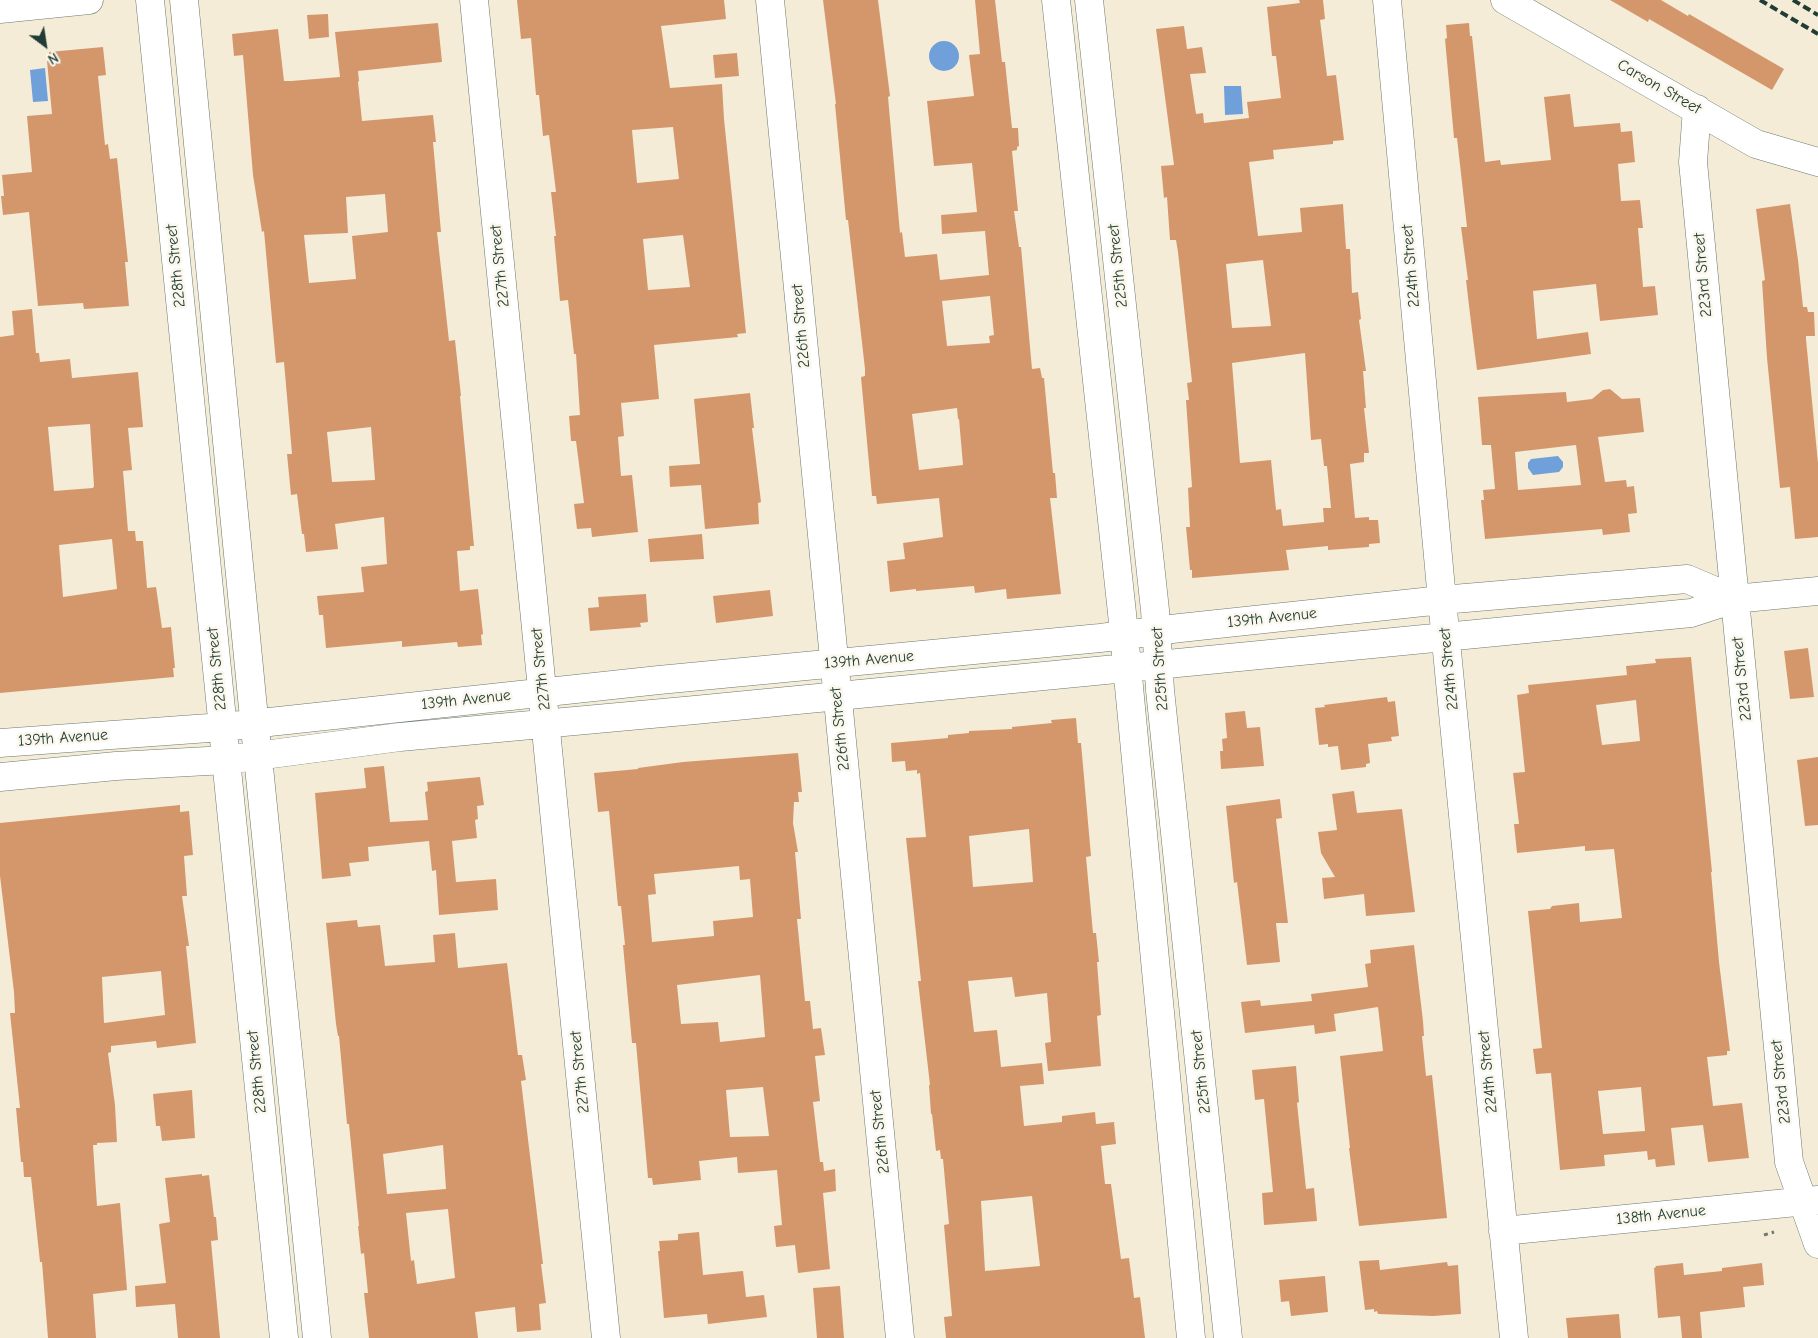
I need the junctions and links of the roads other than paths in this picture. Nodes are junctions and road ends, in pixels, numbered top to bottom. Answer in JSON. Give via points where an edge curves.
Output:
{"nodes":[{"id":1,"x":90,"y":0,"type":"edge"},
{"id":2,"x":150,"y":0,"type":"edge"},
{"id":3,"x":184,"y":0,"type":"edge"},
{"id":4,"x":474,"y":0,"type":"edge"},
{"id":5,"x":770,"y":0,"type":"edge"},
{"id":6,"x":1056,"y":0,"type":"edge"},
{"id":7,"x":1089,"y":0,"type":"edge"},
{"id":8,"x":1387,"y":0,"type":"edge"},
{"id":9,"x":1505,"y":0,"type":"edge"},
{"id":10,"x":0,"y":9,"type":"edge"},
{"id":11,"x":1697,"y":108,"type":"junction"},
{"id":12,"x":1818,"y":162,"type":"edge"},
{"id":13,"x":1818,"y":591,"type":"edge"},
{"id":14,"x":1734,"y":599,"type":"junction"},
{"id":15,"x":1442,"y":600,"type":"junction"},
{"id":16,"x":1157,"y":631,"type":"junction"},
{"id":17,"x":1124,"y":635,"type":"junction"},
{"id":18,"x":1446,"y":637,"type":"junction"},
{"id":19,"x":834,"y":663,"type":"junction"},
{"id":20,"x":1159,"y":664,"type":"junction"},
{"id":21,"x":1127,"y":668,"type":"junction"},
{"id":22,"x":543,"y":692,"type":"junction"},
{"id":23,"x":837,"y":696,"type":"junction"},
{"id":24,"x":255,"y":724,"type":"junction"},
{"id":25,"x":546,"y":724,"type":"junction"},
{"id":26,"x":223,"y":727,"type":"junction"},
{"id":27,"x":0,"y":743,"type":"edge"},
{"id":28,"x":258,"y":756,"type":"junction"},
{"id":29,"x":226,"y":760,"type":"junction"},
{"id":30,"x":0,"y":777,"type":"edge"},
{"id":31,"x":1810,"y":1200,"type":"edge"},
{"id":32,"x":1503,"y":1231,"type":"junction"},
{"id":33,"x":1818,"y":1244,"type":"edge"},
{"id":34,"x":284,"y":1338,"type":"edge"},
{"id":35,"x":317,"y":1338,"type":"edge"},
{"id":36,"x":606,"y":1338,"type":"edge"},
{"id":37,"x":900,"y":1338,"type":"edge"},
{"id":38,"x":1191,"y":1338,"type":"edge"},
{"id":39,"x":1228,"y":1338,"type":"edge"},
{"id":40,"x":1514,"y":1338,"type":"edge"}],
"edges":[{"from":1,"to":10,"type":"street"},
{"from":2,"to":26,"type":"street","name":"228th Street"},
{"from":3,"to":24,"type":"street","name":"228th Street"},
{"from":4,"to":22,"type":"street","name":"227th Street"},
{"from":5,"to":19,"type":"street","name":"226th Street"},
{"from":6,"to":17,"type":"street","name":"225th Street"},
{"from":7,"to":16,"type":"street","name":"225th Street"},
{"from":8,"to":15,"type":"street","name":"224th Street"},
{"from":9,"to":11,"type":"street","name":"Carson Street"},
{"from":11,"to":12,"type":"street","name":"Carson Street","via":[[1756,144]]},
{"from":11,"to":14,"type":"street","name":"223rd Street","via":[[1693,162]]},
{"from":13,"to":14,"type":"street","name":"139th Avenue"},
{"from":14,"to":15,"type":"street","name":"139th Avenue","via":[[1687,579]]},
{"from":14,"to":18,"type":"street","name":"139th Avenue","via":[[1690,613]]},
{"from":14,"to":31,"type":"street","name":"223rd Street","via":[[1789,1162]]},
{"from":15,"to":16,"type":"street","name":"139th Avenue"},
{"from":15,"to":18,"type":"street","name":"224th Street"},
{"from":16,"to":17,"type":"street","name":"139th Avenue"},
{"from":16,"to":20,"type":"street","name":"225th Street"},
{"from":17,"to":19,"type":"street","name":"139th Avenue"},
{"from":17,"to":21,"type":"street","name":"225th Street"},
{"from":18,"to":20,"type":"street","name":"139th Avenue"},
{"from":18,"to":32,"type":"street","name":"224th Street"},
{"from":19,"to":22,"type":"street","name":"139th Avenue"},
{"from":19,"to":23,"type":"street","name":"226th Street"},
{"from":20,"to":21,"type":"street","name":"139th Avenue"},
{"from":20,"to":39,"type":"street","name":"225th Street"},
{"from":21,"to":23,"type":"street","name":"139th Avenue"},
{"from":21,"to":38,"type":"street","name":"225th Street"},
{"from":22,"to":24,"type":"street","name":"139th Avenue"},
{"from":22,"to":25,"type":"street","name":"227th Street"},
{"from":23,"to":25,"type":"street","name":"139th Avenue"},
{"from":23,"to":37,"type":"street","name":"226th Street"},
{"from":24,"to":26,"type":"street","name":"139th Avenue"},
{"from":24,"to":28,"type":"street","name":"228th Street"},
{"from":25,"to":28,"type":"street","name":"139th Avenue","via":[[400,737]]},
{"from":25,"to":36,"type":"street","name":"227th Street"},
{"from":26,"to":27,"type":"street","name":"139th Avenue"},
{"from":26,"to":29,"type":"street","name":"228th Street"},
{"from":28,"to":29,"type":"street","name":"139th Avenue"},
{"from":28,"to":35,"type":"street","name":"228th Street"},
{"from":29,"to":30,"type":"street","name":"139th Avenue"},
{"from":29,"to":34,"type":"street","name":"228th Street"},
{"from":31,"to":32,"type":"street","name":"138th Avenue"},
{"from":31,"to":33,"type":"street","name":"223rd Street"},
{"from":32,"to":40,"type":"street","name":"224th Street"}]}
